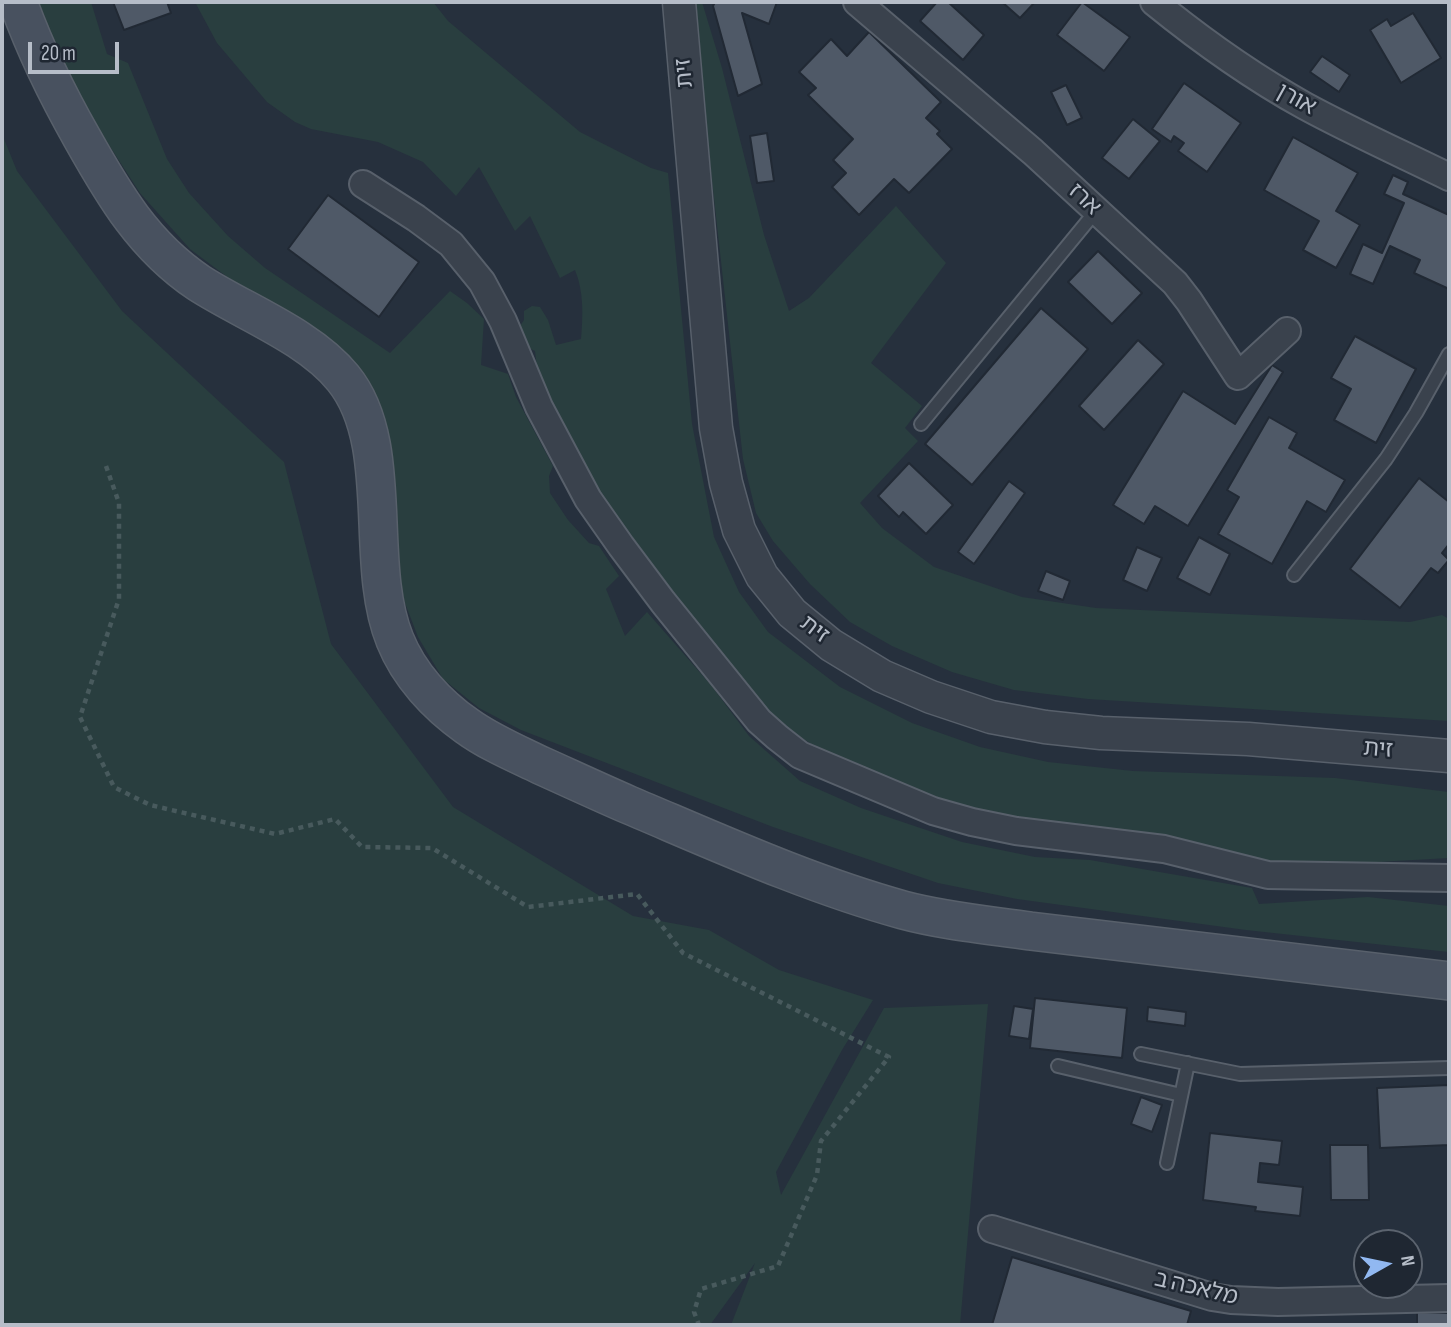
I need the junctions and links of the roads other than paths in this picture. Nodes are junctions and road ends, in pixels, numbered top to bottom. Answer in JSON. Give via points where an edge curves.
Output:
{"nodes":[{"id":1,"x":18,"y":2,"type":"edge"},
{"id":2,"x":679,"y":2,"type":"edge"},
{"id":3,"x":857,"y":2,"type":"edge"},
{"id":4,"x":1154,"y":2,"type":"edge"},
{"id":5,"x":1449,"y":177,"type":"edge"},
{"id":6,"x":363,"y":184,"type":"dead end"},
{"id":7,"x":1096,"y":211,"type":"junction"},
{"id":8,"x":1287,"y":331,"type":"dead end"},
{"id":9,"x":1449,"y":354,"type":"edge"},
{"id":10,"x":921,"y":425,"type":"dead end"},
{"id":11,"x":1294,"y":575,"type":"dead end"},
{"id":12,"x":1449,"y":756,"type":"edge"},
{"id":13,"x":1449,"y":878,"type":"edge"},
{"id":14,"x":1449,"y":981,"type":"edge"},
{"id":15,"x":1141,"y":1054,"type":"dead end"},
{"id":16,"x":1188,"y":1063,"type":"junction"},
{"id":17,"x":1058,"y":1066,"type":"dead end"},
{"id":18,"x":1449,"y":1068,"type":"edge"},
{"id":19,"x":1181,"y":1095,"type":"junction"},
{"id":20,"x":1167,"y":1163,"type":"dead end"},
{"id":21,"x":992,"y":1229,"type":"dead end"},
{"id":22,"x":1449,"y":1298,"type":"edge"}],
"edges":[{"from":1,"to":14,"type":"main road","via":[[61,99],[132,221],[197,281],[325,359],[357,399],[372,450],[380,571],[395,641],[433,697],[465,724],[534,762],[754,859],[907,911],[1017,929]]},
{"from":2,"to":12,"type":"street","name":"זית","via":[[716,428],[726,483],[739,530],[762,576],[792,613],[831,645],[882,676],[991,717],[1101,733],[1248,739]]},
{"from":3,"to":7,"type":"street","name":"ארז"},
{"from":4,"to":5,"type":"street","name":"אורן","via":[[1279,91]]},
{"from":6,"to":13,"type":"street","via":[[451,244],[482,282],[539,407],[588,499],[759,721],[800,754],[933,811],[1016,831],[1164,849],[1268,875]]},
{"from":7,"to":8,"type":"street","name":"ארז","via":[[1175,283],[1238,376]]},
{"from":7,"to":10,"type":"lane"},
{"from":9,"to":11,"type":"lane","via":[[1386,459]]},
{"from":15,"to":16,"type":"lane"},
{"from":16,"to":18,"type":"lane","via":[[1240,1074]]},
{"from":16,"to":19,"type":"lane"},
{"from":17,"to":19,"type":"lane"},
{"from":19,"to":20,"type":"lane"},
{"from":21,"to":22,"type":"street","name":"מלאכה ב","via":[[1231,1300]]}]}
